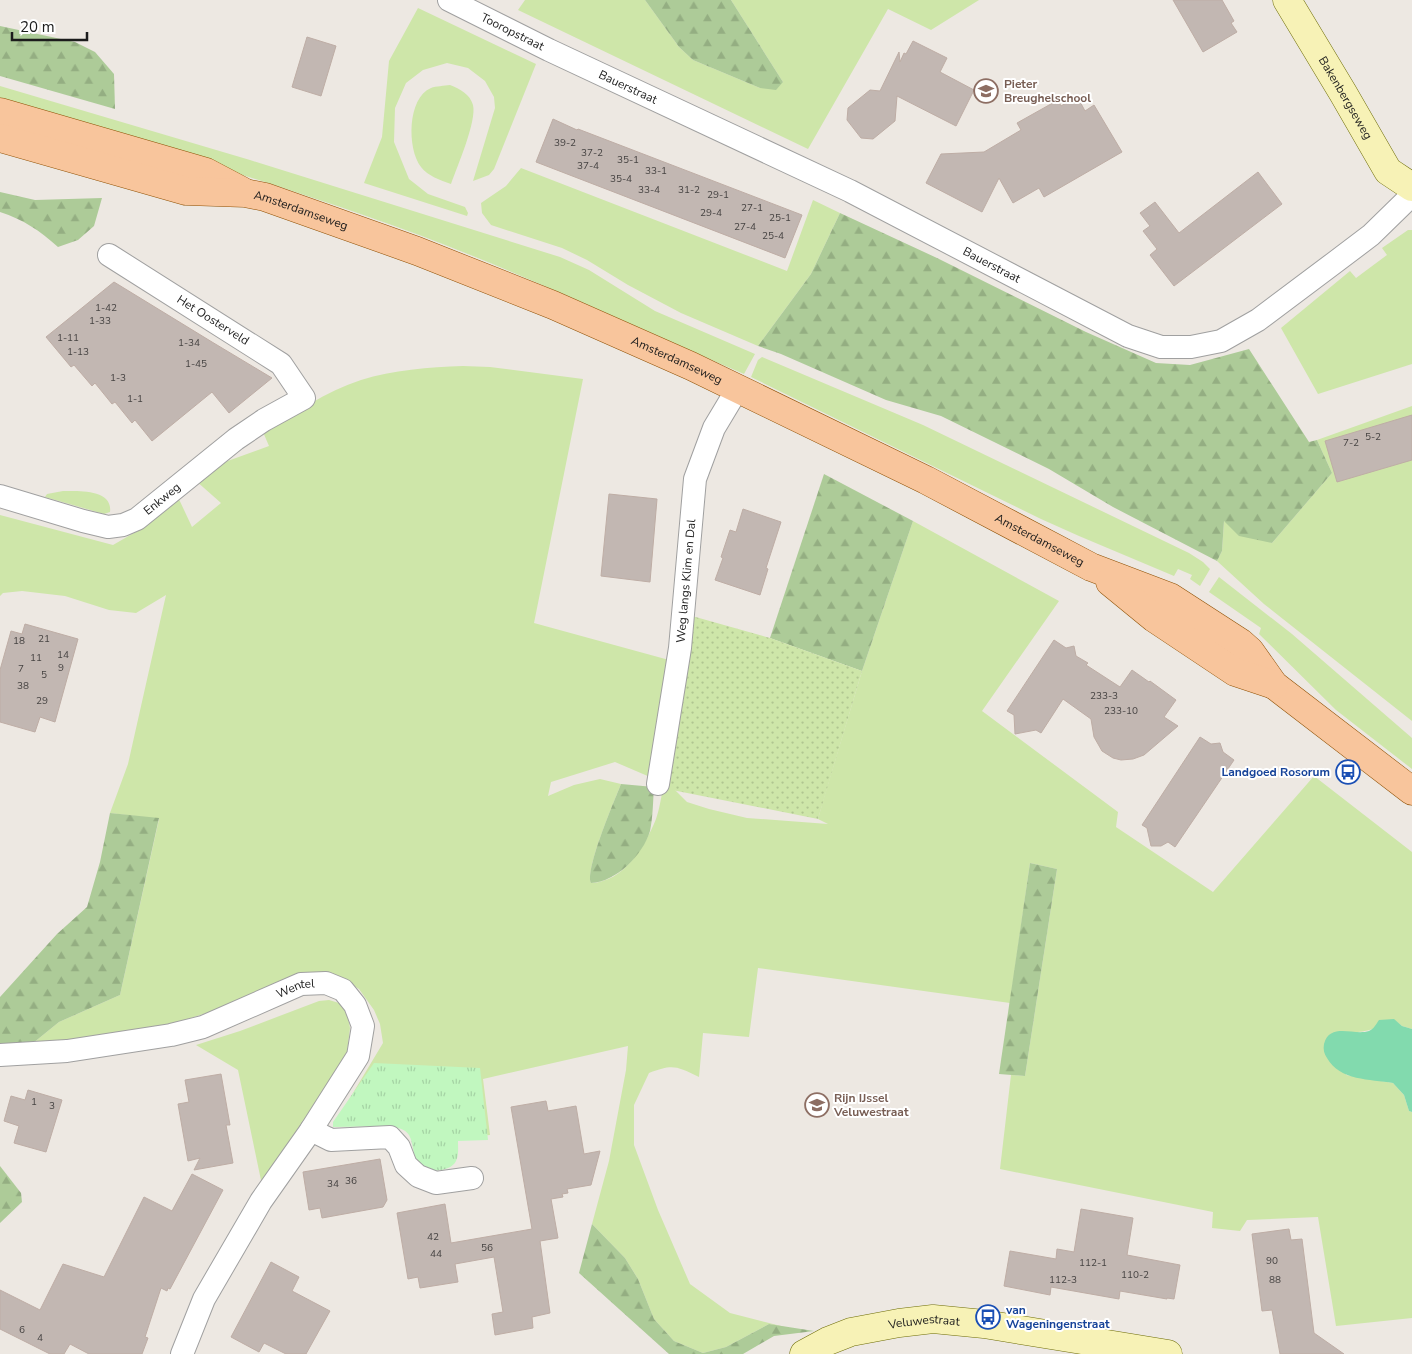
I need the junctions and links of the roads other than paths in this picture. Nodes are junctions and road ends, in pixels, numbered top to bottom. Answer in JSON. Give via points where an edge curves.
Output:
{"nodes":[{"id":1,"x":449,"y":0,"type":"edge"},
{"id":2,"x":1287,"y":0,"type":"edge"},
{"id":3,"x":549,"y":50,"type":"joint"},
{"id":4,"x":0,"y":112,"type":"edge"},
{"id":5,"x":0,"y":138,"type":"edge"},
{"id":6,"x":1412,"y":188,"type":"edge"},
{"id":7,"x":245,"y":193,"type":"junction"},
{"id":8,"x":1412,"y":195,"type":"edge"},
{"id":9,"x":110,"y":255,"type":"dead end"},
{"id":10,"x":738,"y":388,"type":"junction"},
{"id":11,"x":304,"y":398,"type":"joint"},
{"id":12,"x":0,"y":496,"type":"edge"},
{"id":13,"x":658,"y":784,"type":"dead end"},
{"id":14,"x":1412,"y":791,"type":"edge"},
{"id":15,"x":0,"y":1055,"type":"edge"},
{"id":16,"x":311,"y":1130,"type":"junction"},
{"id":17,"x":472,"y":1178,"type":"dead end"},
{"id":18,"x":1107,"y":1349,"type":"edge"},
{"id":19,"x":182,"y":1354,"type":"edge"},
{"id":20,"x":804,"y":1354,"type":"edge"},
{"id":21,"x":1168,"y":1354,"type":"edge"}],
"edges":[{"from":1,"to":3,"type":"street","name":"Tooropstraat"},
{"from":2,"to":6,"type":"street","name":"Bakenbergseweg","via":[[1388,171]]},
{"from":3,"to":8,"type":"street","name":"Bauerstraat","via":[[850,191],[1128,336],[1161,346],[1191,347],[1221,341],[1258,320],[1371,234]]},
{"from":4,"to":7,"type":"main road","name":"Amsterdamseweg","via":[[206,172]]},
{"from":5,"to":7,"type":"main road","name":"Amsterdamseweg","via":[[186,191]]},
{"from":7,"to":10,"type":"main road","name":"Amsterdamseweg","via":[[444,262],[553,305]]},
{"from":9,"to":11,"type":"street","name":"Het Oosterveld","via":[[281,364]]},
{"from":10,"to":13,"type":"street","name":"Weg langs Klim en Dal","via":[[714,428],[695,479],[680,648]]},
{"from":10,"to":14,"type":"main road","name":"Amsterdamseweg","via":[[926,480],[1091,567],[1170,597],[1241,643],[1274,685]]},
{"from":11,"to":12,"type":"street","name":"Enkweg","via":[[236,439],[137,519],[123,525],[108,527],[91,523]]},
{"from":15,"to":16,"type":"street","name":"Wentel","via":[[67,1051],[171,1035],[203,1027],[301,984],[326,984],[343,990],[355,1005],[363,1026],[358,1056]]},
{"from":16,"to":17,"type":"street","via":[[331,1140],[390,1137],[399,1147],[406,1165],[418,1176],[436,1183]]},
{"from":16,"to":19,"type":"street","name":"Wentel","via":[[260,1201],[204,1299]]},
{"from":18,"to":20,"type":"street","name":"Veluwestraat","via":[[984,1324],[933,1319],[852,1332]]},
{"from":18,"to":21,"type":"street","name":"Veluwestraat"}]}
